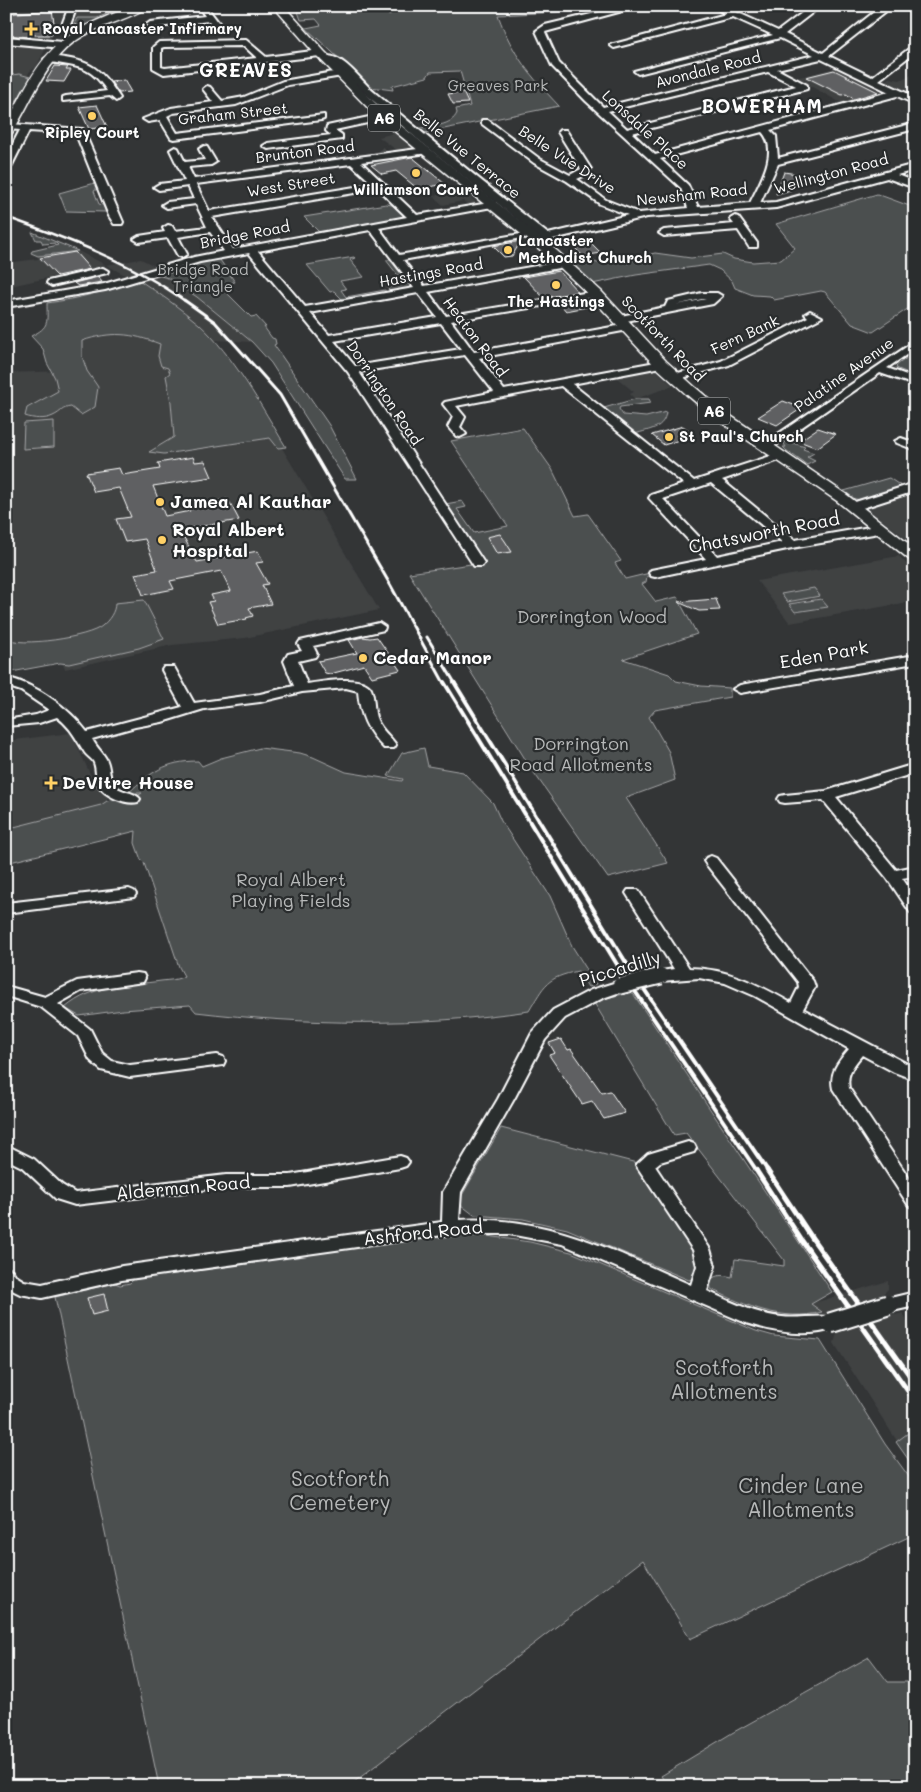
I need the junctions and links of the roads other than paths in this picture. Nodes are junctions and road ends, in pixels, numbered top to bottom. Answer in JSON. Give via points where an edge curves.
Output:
{"nodes":[{"id":1,"x":73,"y":6,"type":"edge"},
{"id":2,"x":143,"y":6,"type":"edge"},
{"id":3,"x":202,"y":6,"type":"edge"},
{"id":4,"x":278,"y":6,"type":"edge"},
{"id":5,"x":637,"y":6,"type":"edge"},
{"id":6,"x":716,"y":6,"type":"edge"},
{"id":7,"x":817,"y":6,"type":"edge"},
{"id":8,"x":882,"y":10,"type":"dead end"},
{"id":9,"x":735,"y":14,"type":"junction"},
{"id":10,"x":212,"y":18,"type":"junction"},
{"id":11,"x":150,"y":25,"type":"dead end"},
{"id":12,"x":218,"y":27,"type":"dead end"},
{"id":13,"x":84,"y":32,"type":"junction"},
{"id":14,"x":779,"y":35,"type":"junction"},
{"id":15,"x":6,"y":40,"type":"edge"},
{"id":16,"x":63,"y":45,"type":"junction"},
{"id":17,"x":614,"y":45,"type":"dead end"},
{"id":18,"x":915,"y":46,"type":"edge"},
{"id":19,"x":322,"y":56,"type":"junction"},
{"id":20,"x":822,"y":56,"type":"junction"},
{"id":21,"x":48,"y":59,"type":"junction"},
{"id":22,"x":265,"y":60,"type":"junction"},
{"id":23,"x":770,"y":69,"type":"junction"},
{"id":24,"x":638,"y":71,"type":"dead end"},
{"id":25,"x":340,"y":74,"type":"junction"},
{"id":26,"x":871,"y":81,"type":"junction"},
{"id":27,"x":207,"y":89,"type":"dead end"},
{"id":28,"x":896,"y":93,"type":"junction"},
{"id":29,"x":66,"y":99,"type":"dead end"},
{"id":30,"x":915,"y":101,"type":"edge"},
{"id":31,"x":220,"y":104,"type":"junction"},
{"id":32,"x":601,"y":110,"type":"junction"},
{"id":33,"x":163,"y":115,"type":"junction"},
{"id":34,"x":249,"y":116,"type":"dead end"},
{"id":35,"x":322,"y":117,"type":"dead end"},
{"id":36,"x":383,"y":117,"type":"junction"},
{"id":37,"x":148,"y":119,"type":"dead end"},
{"id":38,"x":485,"y":122,"type":"dead end"},
{"id":39,"x":256,"y":126,"type":"junction"},
{"id":40,"x":915,"y":126,"type":"edge"},
{"id":41,"x":26,"y":128,"type":"junction"},
{"id":42,"x":764,"y":129,"type":"junction"},
{"id":43,"x":8,"y":130,"type":"edge"},
{"id":44,"x":563,"y":132,"type":"dead end"},
{"id":45,"x":625,"y":132,"type":"junction"},
{"id":46,"x":268,"y":146,"type":"junction"},
{"id":47,"x":204,"y":149,"type":"dead end"},
{"id":48,"x":175,"y":150,"type":"dead end"},
{"id":49,"x":424,"y":151,"type":"junction"},
{"id":50,"x":654,"y":158,"type":"junction"},
{"id":51,"x":354,"y":161,"type":"junction"},
{"id":52,"x":774,"y":162,"type":"junction"},
{"id":53,"x":279,"y":163,"type":"junction"},
{"id":54,"x":182,"y":165,"type":"junction"},
{"id":55,"x":6,"y":167,"type":"edge"},
{"id":56,"x":915,"y":167,"type":"edge"},
{"id":57,"x":888,"y":175,"type":"junction"},
{"id":58,"x":570,"y":179,"type":"junction"},
{"id":59,"x":191,"y":182,"type":"junction"},
{"id":60,"x":915,"y":185,"type":"edge"},
{"id":61,"x":380,"y":186,"type":"junction"},
{"id":62,"x":159,"y":187,"type":"dead end"},
{"id":63,"x":199,"y":201,"type":"junction"},
{"id":64,"x":492,"y":204,"type":"junction"},
{"id":65,"x":166,"y":205,"type":"dead end"},
{"id":66,"x":754,"y":206,"type":"junction"},
{"id":67,"x":728,"y":208,"type":"junction"},
{"id":68,"x":694,"y":210,"type":"junction"},
{"id":69,"x":206,"y":214,"type":"junction"},
{"id":70,"x":636,"y":216,"type":"junction"},
{"id":71,"x":415,"y":219,"type":"junction"},
{"id":72,"x":118,"y":222,"type":"dead end"},
{"id":73,"x":373,"y":226,"type":"junction"},
{"id":74,"x":740,"y":227,"type":"junction"},
{"id":75,"x":213,"y":229,"type":"junction"},
{"id":76,"x":170,"y":231,"type":"junction"},
{"id":77,"x":664,"y":233,"type":"dead end"},
{"id":78,"x":537,"y":237,"type":"junction"},
{"id":79,"x":140,"y":238,"type":"dead end"},
{"id":80,"x":753,"y":245,"type":"dead end"},
{"id":81,"x":252,"y":250,"type":"junction"},
{"id":82,"x":230,"y":253,"type":"junction"},
{"id":83,"x":182,"y":254,"type":"dead end"},
{"id":84,"x":397,"y":258,"type":"junction"},
{"id":85,"x":564,"y":264,"type":"junction"},
{"id":86,"x":103,"y":271,"type":"dead end"},
{"id":87,"x":421,"y":290,"type":"junction"},
{"id":88,"x":70,"y":293,"type":"junction"},
{"id":89,"x":596,"y":294,"type":"junction"},
{"id":90,"x":6,"y":304,"type":"edge"},
{"id":91,"x":668,"y":309,"type":"dead end"},
{"id":92,"x":303,"y":311,"type":"junction"},
{"id":93,"x":810,"y":314,"type":"dead end"},
{"id":94,"x":444,"y":320,"type":"junction"},
{"id":95,"x":625,"y":323,"type":"junction"},
{"id":96,"x":327,"y":339,"type":"junction"},
{"id":97,"x":915,"y":344,"type":"edge"},
{"id":98,"x":469,"y":353,"type":"junction"},
{"id":99,"x":661,"y":364,"type":"junction"},
{"id":100,"x":352,"y":370,"type":"junction"},
{"id":101,"x":879,"y":370,"type":"junction"},
{"id":102,"x":675,"y":377,"type":"junction"},
{"id":103,"x":563,"y":382,"type":"junction"},
{"id":104,"x":915,"y":382,"type":"edge"},
{"id":105,"x":500,"y":393,"type":"junction"},
{"id":106,"x":460,"y":434,"type":"dead end"},
{"id":107,"x":901,"y":441,"type":"dead end"},
{"id":108,"x":766,"y":447,"type":"junction"},
{"id":109,"x":915,"y":447,"type":"edge"},
{"id":110,"x":781,"y":456,"type":"junction"},
{"id":111,"x":715,"y":480,"type":"junction"},
{"id":112,"x":693,"y":486,"type":"junction"},
{"id":113,"x":915,"y":487,"type":"edge"},
{"id":114,"x":853,"y":507,"type":"junction"},
{"id":115,"x":881,"y":529,"type":"junction"},
{"id":116,"x":792,"y":544,"type":"junction"},
{"id":117,"x":913,"y":553,"type":"edge"},
{"id":118,"x":714,"y":560,"type":"junction"},
{"id":119,"x":478,"y":564,"type":"dead end"},
{"id":120,"x":655,"y":573,"type":"dead end"},
{"id":121,"x":379,"y":627,"type":"dead end"},
{"id":122,"x":915,"y":659,"type":"edge"},
{"id":123,"x":169,"y":670,"type":"dead end"},
{"id":124,"x":6,"y":680,"type":"edge"},
{"id":125,"x":302,"y":688,"type":"junction"},
{"id":126,"x":740,"y":689,"type":"dead end"},
{"id":127,"x":190,"y":708,"type":"junction"},
{"id":128,"x":59,"y":711,"type":"junction"},
{"id":129,"x":10,"y":723,"type":"dead end"},
{"id":130,"x":84,"y":737,"type":"junction"},
{"id":131,"x":389,"y":744,"type":"dead end"},
{"id":132,"x":915,"y":768,"type":"edge"},
{"id":133,"x":827,"y":795,"type":"junction"},
{"id":134,"x":134,"y":799,"type":"dead end"},
{"id":135,"x":785,"y":799,"type":"dead end"},
{"id":136,"x":711,"y":861,"type":"dead end"},
{"id":137,"x":915,"y":871,"type":"edge"},
{"id":138,"x":892,"y":876,"type":"junction"},
{"id":139,"x":633,"y":893,"type":"dead end"},
{"id":140,"x":130,"y":894,"type":"dead end"},
{"id":141,"x":6,"y":908,"type":"edge"},
{"id":142,"x":915,"y":909,"type":"edge"},
{"id":143,"x":684,"y":972,"type":"junction"},
{"id":144,"x":137,"y":978,"type":"dead end"},
{"id":145,"x":6,"y":991,"type":"edge"},
{"id":146,"x":47,"y":1003,"type":"junction"},
{"id":147,"x":794,"y":1011,"type":"junction"},
{"id":148,"x":860,"y":1047,"type":"junction"},
{"id":149,"x":217,"y":1061,"type":"dead end"},
{"id":150,"x":915,"y":1074,"type":"edge"},
{"id":151,"x":688,"y":1148,"type":"dead end"},
{"id":152,"x":6,"y":1152,"type":"edge"},
{"id":153,"x":400,"y":1162,"type":"dead end"},
{"id":154,"x":915,"y":1201,"type":"edge"},
{"id":155,"x":450,"y":1227,"type":"junction"},
{"id":156,"x":9,"y":1284,"type":"edge"},
{"id":157,"x":697,"y":1295,"type":"junction"},
{"id":158,"x":915,"y":1299,"type":"edge"}],
"edges":[{"from":1,"to":13,"type":"street","via":[[66,26]]},
{"from":2,"to":13,"type":"main road"},
{"from":3,"to":10,"type":"street"},
{"from":4,"to":19,"type":"main road","number":"A6"},
{"from":5,"to":32,"type":"street","name":"Lonsdale Place","via":[[540,31],[555,64]]},
{"from":6,"to":9,"type":"street"},
{"from":7,"to":14,"type":"street"},
{"from":8,"to":20,"type":"street","name":"Avondale Road"},
{"from":9,"to":14,"type":"street"},
{"from":9,"to":17,"type":"street"},
{"from":10,"to":11,"type":"street"},
{"from":10,"to":12,"type":"street"},
{"from":13,"to":16,"type":"main road"},
{"from":14,"to":20,"type":"street"},
{"from":14,"to":24,"type":"street"},
{"from":15,"to":16,"type":"street"},
{"from":16,"to":21,"type":"main road"},
{"from":18,"to":26,"type":"street"},
{"from":19,"to":22,"type":"street"},
{"from":19,"to":25,"type":"main road","number":"A6"},
{"from":19,"to":78,"type":"street","name":"Belle Vue Terrace","via":[[337,60],[365,89]]},
{"from":20,"to":23,"type":"street","name":"Avondale Road"},
{"from":20,"to":26,"type":"street"},
{"from":21,"to":29,"type":"street","via":[[91,67],[100,74],[114,96]]},
{"from":21,"to":43,"type":"main road"},
{"from":22,"to":22,"type":"street","via":[[246,43],[162,44],[157,47],[157,68],[164,71]]},
{"from":23,"to":32,"type":"street","name":"Avondale Road"},
{"from":23,"to":45,"type":"street","via":[[804,87]]},
{"from":25,"to":31,"type":"street","via":[[297,80],[247,100]]},
{"from":25,"to":36,"type":"main road","number":"A6"},
{"from":26,"to":28,"type":"street"},
{"from":27,"to":31,"type":"street"},
{"from":28,"to":30,"type":"street"},
{"from":28,"to":42,"type":"street"},
{"from":31,"to":33,"type":"street"},
{"from":32,"to":45,"type":"street","name":"Lonsdale Place"},
{"from":33,"to":37,"type":"street"},
{"from":33,"to":39,"type":"street","name":"Graham Street","via":[[174,136]]},
{"from":34,"to":39,"type":"street"},
{"from":35,"to":39,"type":"street","name":"Graham Street"},
{"from":36,"to":46,"type":"street","via":[[330,128],[339,137]]},
{"from":36,"to":49,"type":"main road","number":"A6"},
{"from":38,"to":58,"type":"street","name":"Belle Vue Drive","via":[[537,162]]},
{"from":39,"to":46,"type":"street"},
{"from":40,"to":52,"type":"street"},
{"from":41,"to":43,"type":"street"},
{"from":41,"to":55,"type":"street"},
{"from":41,"to":72,"type":"street","via":[[82,132]]},
{"from":42,"to":50,"type":"street"},
{"from":42,"to":52,"type":"street","via":[[771,136]]},
{"from":44,"to":58,"type":"street","via":[[586,169]]},
{"from":45,"to":50,"type":"street","name":"Lonsdale Place"},
{"from":46,"to":53,"type":"street"},
{"from":47,"to":54,"type":"street","via":[[211,162]]},
{"from":48,"to":54,"type":"street"},
{"from":49,"to":51,"type":"street","name":"Brunton Road","via":[[381,151]]},
{"from":49,"to":64,"type":"main road","number":"A6"},
{"from":50,"to":68,"type":"street","name":"Lonsdale Place","via":[[685,187]]},
{"from":51,"to":53,"type":"street","name":"Brunton Road"},
{"from":51,"to":61,"type":"street"},
{"from":52,"to":66,"type":"street","name":"Newsham Road"},
{"from":53,"to":59,"type":"street","name":"Brunton Road"},
{"from":54,"to":59,"type":"street"},
{"from":56,"to":57,"type":"street","name":"Wellington Road"},
{"from":57,"to":60,"type":"street"},
{"from":57,"to":66,"type":"street","name":"Wellington Road","via":[[776,205]]},
{"from":58,"to":70,"type":"street","name":"Belle Vue Drive","via":[[603,202]]},
{"from":59,"to":62,"type":"street","name":"Brunton Road"},
{"from":59,"to":63,"type":"street"},
{"from":61,"to":69,"type":"street","name":"West Street"},
{"from":61,"to":71,"type":"street"},
{"from":63,"to":65,"type":"street"},
{"from":63,"to":69,"type":"street"},
{"from":64,"to":71,"type":"street","name":"Bridge Road"},
{"from":64,"to":78,"type":"main road","name":"Scotforth Road","number":"A6"},
{"from":66,"to":67,"type":"street","name":"Newsham Road"},
{"from":67,"to":68,"type":"street","name":"Newsham Road"},
{"from":67,"to":74,"type":"street"},
{"from":68,"to":70,"type":"street","name":"Newsham Road"},
{"from":69,"to":75,"type":"street"},
{"from":70,"to":78,"type":"street","name":"Newsham Road"},
{"from":71,"to":73,"type":"street","name":"Bridge Road"},
{"from":73,"to":81,"type":"street","name":"Bridge Road"},
{"from":73,"to":84,"type":"street","name":"Heaton Road"},
{"from":74,"to":77,"type":"street"},
{"from":74,"to":80,"type":"street"},
{"from":75,"to":76,"type":"street"},
{"from":75,"to":82,"type":"street"},
{"from":76,"to":79,"type":"street"},
{"from":76,"to":83,"type":"street"},
{"from":78,"to":84,"type":"street","name":"Newsham Road"},
{"from":78,"to":85,"type":"main road","name":"Scotforth Road","number":"A6"},
{"from":81,"to":82,"type":"street","name":"Bridge Road"},
{"from":81,"to":92,"type":"street","name":"Dorrington Road"},
{"from":82,"to":88,"type":"street","name":"Bridge Road","via":[[198,259],[105,287]]},
{"from":84,"to":87,"type":"street","name":"Heaton Road"},
{"from":85,"to":87,"type":"street","name":"Hastings Road"},
{"from":85,"to":89,"type":"main road","name":"Scotforth Road","number":"A6"},
{"from":86,"to":88,"type":"street","via":[[57,282]]},
{"from":87,"to":92,"type":"street","name":"Hastings Road"},
{"from":87,"to":94,"type":"street","name":"Heaton Road"},
{"from":88,"to":90,"type":"street","name":"Bridge Road"},
{"from":89,"to":94,"type":"street"},
{"from":89,"to":95,"type":"main road","name":"Scotforth Road","number":"A6"},
{"from":91,"to":95,"type":"street"},
{"from":92,"to":96,"type":"street","name":"Dorrington Road"},
{"from":93,"to":102,"type":"street","name":"Fern Bank","via":[[817,317],[725,364]]},
{"from":94,"to":96,"type":"street"},
{"from":94,"to":98,"type":"street","name":"Heaton Road"},
{"from":95,"to":98,"type":"street"},
{"from":95,"to":99,"type":"main road","name":"Scotforth Road","number":"A6"},
{"from":96,"to":100,"type":"street","name":"Dorrington Road"},
{"from":97,"to":101,"type":"street","name":"Palatine Avenue"},
{"from":98,"to":100,"type":"street"},
{"from":98,"to":105,"type":"street","name":"Heaton Road"},
{"from":99,"to":102,"type":"main road","name":"Scotforth Road","number":"A6"},
{"from":99,"to":103,"type":"street"},
{"from":100,"to":119,"type":"street","name":"Dorrington Road"},
{"from":101,"to":104,"type":"street"},
{"from":101,"to":108,"type":"street","name":"Palatine Avenue"},
{"from":102,"to":108,"type":"main road","name":"Scotforth Road","number":"A6","via":[[718,414]]},
{"from":103,"to":105,"type":"street"},
{"from":103,"to":112,"type":"street"},
{"from":105,"to":106,"type":"street","via":[[444,404],[459,417],[454,427]]},
{"from":107,"to":109,"type":"street"},
{"from":108,"to":110,"type":"main road","name":"Scotforth Road","number":"A6"},
{"from":110,"to":111,"type":"street"},
{"from":110,"to":114,"type":"main road","name":"Scotforth Road","number":"A6"},
{"from":111,"to":112,"type":"street"},
{"from":111,"to":116,"type":"street"},
{"from":112,"to":118,"type":"street","via":[[655,498]]},
{"from":113,"to":114,"type":"street"},
{"from":114,"to":115,"type":"main road","name":"Scotforth Road","number":"A6"},
{"from":115,"to":116,"type":"street","name":"Chatsworth Road"},
{"from":115,"to":117,"type":"main road","name":"Scotforth Road","number":"A6"},
{"from":116,"to":118,"type":"street","name":"Chatsworth Road"},
{"from":118,"to":120,"type":"street","name":"Chatsworth Road"},
{"from":121,"to":125,"type":"street","via":[[305,644],[310,654],[291,661]]},
{"from":122,"to":126,"type":"street","name":"Eden Park"},
{"from":123,"to":127,"type":"street"},
{"from":124,"to":128,"type":"street","via":[[26,688]]},
{"from":125,"to":127,"type":"street"},
{"from":125,"to":131,"type":"street","via":[[360,686],[365,690],[369,721]]},
{"from":127,"to":130,"type":"street"},
{"from":128,"to":129,"type":"street","via":[[39,719]]},
{"from":128,"to":130,"type":"street"},
{"from":130,"to":134,"type":"street","via":[[91,752],[100,760],[109,788]]},
{"from":132,"to":133,"type":"street"},
{"from":133,"to":135,"type":"street"},
{"from":133,"to":138,"type":"street"},
{"from":136,"to":147,"type":"street","via":[[804,981],[807,987]]},
{"from":137,"to":138,"type":"street"},
{"from":138,"to":142,"type":"street"},
{"from":139,"to":143,"type":"street"},
{"from":140,"to":141,"type":"street","via":[[107,890]]},
{"from":143,"to":147,"type":"street","name":"Piccadilly","via":[[732,979]]},
{"from":143,"to":155,"type":"street","name":"Piccadilly","bridge":true,"via":[[597,994],[548,1023],[452,1192]]},
{"from":144,"to":146,"type":"street","via":[[77,986]]},
{"from":145,"to":146,"type":"street"},
{"from":146,"to":149,"type":"street","via":[[84,1034],[96,1056],[107,1066],[130,1071],[161,1060]]},
{"from":147,"to":148,"type":"street","name":"Piccadilly"},
{"from":148,"to":150,"type":"street","name":"Piccadilly"},
{"from":148,"to":154,"type":"street","via":[[840,1072],[841,1089]]},
{"from":151,"to":157,"type":"street","via":[[654,1158],[645,1165],[701,1249],[706,1266]]},
{"from":152,"to":153,"type":"street","name":"Alderman Road","via":[[27,1163],[60,1194],[75,1199],[226,1181],[290,1181],[377,1172]]},
{"from":155,"to":156,"type":"street","name":"Ashford Road","via":[[131,1271],[42,1291]]},
{"from":155,"to":157,"type":"street","name":"Ashford Road","via":[[491,1225],[553,1235]]},
{"from":157,"to":158,"type":"street","name":"Ashford Road","bridge":true,"via":[[752,1318],[800,1326],[830,1323]]}]}
